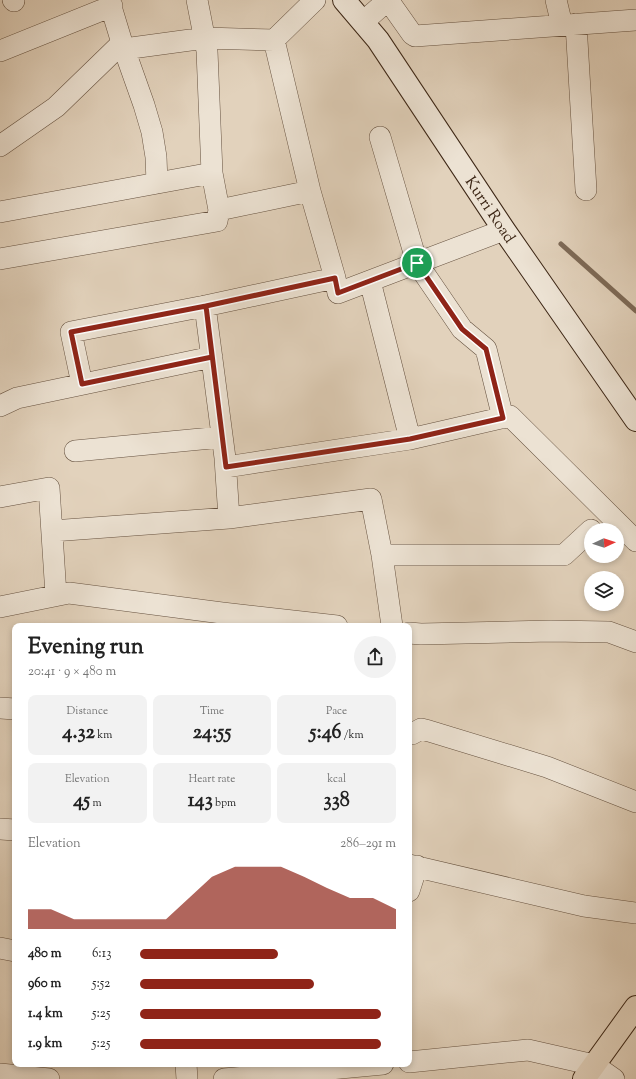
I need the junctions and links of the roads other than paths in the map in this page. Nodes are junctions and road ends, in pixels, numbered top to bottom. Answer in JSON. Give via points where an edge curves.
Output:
{"nodes":[{"id":1,"x":197,"y":0,"type":"edge"},
{"id":2,"x":315,"y":0,"type":"edge"},
{"id":3,"x":344,"y":0,"type":"edge"},
{"id":4,"x":388,"y":0,"type":"edge"},
{"id":5,"x":556,"y":0,"type":"edge"},
{"id":6,"x":111,"y":3,"type":"edge"},
{"id":7,"x":636,"y":20,"type":"edge"},
{"id":8,"x":363,"y":22,"type":"junction"},
{"id":9,"x":569,"y":24,"type":"junction"},
{"id":10,"x":204,"y":38,"type":"junction"},
{"id":11,"x":274,"y":40,"type":"junction"},
{"id":12,"x":123,"y":46,"type":"junction"},
{"id":13,"x":0,"y":51,"type":"edge"},
{"id":14,"x":380,"y":137,"type":"dead end"},
{"id":15,"x":0,"y":146,"type":"edge"},
{"id":16,"x":212,"y":173,"type":"junction"},
{"id":17,"x":157,"y":183,"type":"junction"},
{"id":18,"x":310,"y":190,"type":"junction"},
{"id":19,"x":586,"y":190,"type":"dead end"},
{"id":20,"x":219,"y":210,"type":"junction"},
{"id":21,"x":0,"y":212,"type":"edge"},
{"id":22,"x":504,"y":230,"type":"junction"},
{"id":23,"x":0,"y":259,"type":"edge"},
{"id":24,"x":417,"y":263,"type":"junction"},
{"id":25,"x":335,"y":278,"type":"junction"},
{"id":26,"x":370,"y":281,"type":"junction"},
{"id":27,"x":206,"y":306,"type":"junction"},
{"id":28,"x":212,"y":357,"type":"junction"},
{"id":29,"x":82,"y":384,"type":"junction"},
{"id":30,"x":0,"y":405,"type":"edge"},
{"id":31,"x":503,"y":418,"type":"junction"},
{"id":32,"x":636,"y":420,"type":"edge"},
{"id":33,"x":222,"y":437,"type":"junction"},
{"id":34,"x":410,"y":439,"type":"junction"},
{"id":35,"x":75,"y":451,"type":"dead end"},
{"id":36,"x":226,"y":467,"type":"junction"},
{"id":37,"x":0,"y":497,"type":"edge"},
{"id":38,"x":609,"y":514,"type":"junction"},
{"id":39,"x":229,"y":518,"type":"junction"},
{"id":40,"x":599,"y":523,"type":"edge"},
{"id":41,"x":52,"y":531,"type":"junction"},
{"id":42,"x":584,"y":536,"type":"edge"},
{"id":43,"x":636,"y":542,"type":"edge"},
{"id":44,"x":382,"y":555,"type":"junction"},
{"id":45,"x":56,"y":595,"type":"junction"},
{"id":46,"x":0,"y":607,"type":"edge"},
{"id":47,"x":310,"y":623,"type":"edge"},
{"id":48,"x":392,"y":623,"type":"edge"},
{"id":49,"x":412,"y":633,"type":"edge"},
{"id":50,"x":636,"y":642,"type":"edge"},
{"id":51,"x":0,"y":708,"type":"edge"},
{"id":52,"x":12,"y":709,"type":"edge"},
{"id":53,"x":412,"y":733,"type":"edge"},
{"id":54,"x":636,"y":802,"type":"edge"},
{"id":55,"x":0,"y":829,"type":"edge"},
{"id":56,"x":12,"y":830,"type":"edge"},
{"id":57,"x":413,"y":866,"type":"edge"},
{"id":58,"x":636,"y":913,"type":"edge"},
{"id":59,"x":0,"y":948,"type":"edge"},
{"id":60,"x":12,"y":950,"type":"edge"},
{"id":61,"x":636,"y":1007,"type":"edge"},
{"id":62,"x":412,"y":1062,"type":"edge"},
{"id":63,"x":186,"y":1067,"type":"edge"},
{"id":64,"x":351,"y":1067,"type":"edge"},
{"id":65,"x":589,"y":1072,"type":"edge"},
{"id":66,"x":0,"y":1074,"type":"edge"},
{"id":67,"x":49,"y":1079,"type":"edge"},
{"id":68,"x":188,"y":1079,"type":"edge"},
{"id":69,"x":224,"y":1079,"type":"edge"},
{"id":70,"x":614,"y":1079,"type":"edge"}],
"edges":[{"from":1,"to":10,"type":"street"},
{"from":2,"to":11,"type":"street"},
{"from":3,"to":8,"type":"main road","name":"Kurri Road"},
{"from":4,"to":8,"type":"street"},
{"from":4,"to":9,"type":"street","via":[[416,36]]},
{"from":5,"to":9,"type":"street"},
{"from":6,"to":12,"type":"street"},
{"from":6,"to":13,"type":"street"},
{"from":7,"to":9,"type":"street"},
{"from":8,"to":22,"type":"main road","name":"Kurri Road","via":[[378,40]]},
{"from":9,"to":19,"type":"street"},
{"from":10,"to":11,"type":"street"},
{"from":10,"to":12,"type":"street"},
{"from":10,"to":16,"type":"street","via":[[207,51]]},
{"from":11,"to":18,"type":"street"},
{"from":12,"to":15,"type":"street","via":[[56,107]]},
{"from":12,"to":17,"type":"street","via":[[152,132]]},
{"from":14,"to":24,"type":"street"},
{"from":16,"to":17,"type":"street"},
{"from":16,"to":20,"type":"street"},
{"from":17,"to":21,"type":"street"},
{"from":18,"to":20,"type":"street"},
{"from":18,"to":25,"type":"street"},
{"from":20,"to":23,"type":"street","via":[[217,221]]},
{"from":22,"to":24,"type":"street"},
{"from":22,"to":32,"type":"main road","name":"Kurri Road"},
{"from":24,"to":26,"type":"street"},
{"from":24,"to":31,"type":"street","via":[[462,329],[486,349]]},
{"from":25,"to":26,"type":"street","via":[[338,293]]},
{"from":25,"to":27,"type":"street"},
{"from":26,"to":34,"type":"street"},
{"from":27,"to":28,"type":"street"},
{"from":27,"to":29,"type":"street","via":[[71,332]]},
{"from":28,"to":29,"type":"street"},
{"from":28,"to":33,"type":"street"},
{"from":29,"to":30,"type":"street","via":[[17,398]]},
{"from":31,"to":34,"type":"street"},
{"from":31,"to":38,"type":"street","via":[[510,416]]},
{"from":33,"to":35,"type":"street"},
{"from":33,"to":36,"type":"street"},
{"from":34,"to":36,"type":"street"},
{"from":36,"to":39,"type":"street"},
{"from":37,"to":41,"type":"street","via":[[49,488]]},
{"from":38,"to":40,"type":"street"},
{"from":38,"to":43,"type":"street"},
{"from":39,"to":41,"type":"street"},
{"from":39,"to":44,"type":"street","via":[[371,499]]},
{"from":41,"to":45,"type":"street"},
{"from":42,"to":44,"type":"street","via":[[564,555]]},
{"from":44,"to":48,"type":"street"},
{"from":45,"to":46,"type":"street"},
{"from":45,"to":47,"type":"street","via":[[69,593]]},
{"from":49,"to":50,"type":"street","via":[[609,632]]},
{"from":51,"to":52,"type":"street"},
{"from":53,"to":54,"type":"street","via":[[421,729],[547,767]]},
{"from":55,"to":56,"type":"street"},
{"from":57,"to":58,"type":"street","via":[[584,906]]},
{"from":59,"to":60,"type":"street"},
{"from":61,"to":65,"type":"main road"},
{"from":62,"to":65,"type":"street","via":[[528,1050]]},
{"from":63,"to":68,"type":"street"},
{"from":64,"to":69,"type":"street"},
{"from":65,"to":70,"type":"street"},
{"from":66,"to":67,"type":"street"}]}
